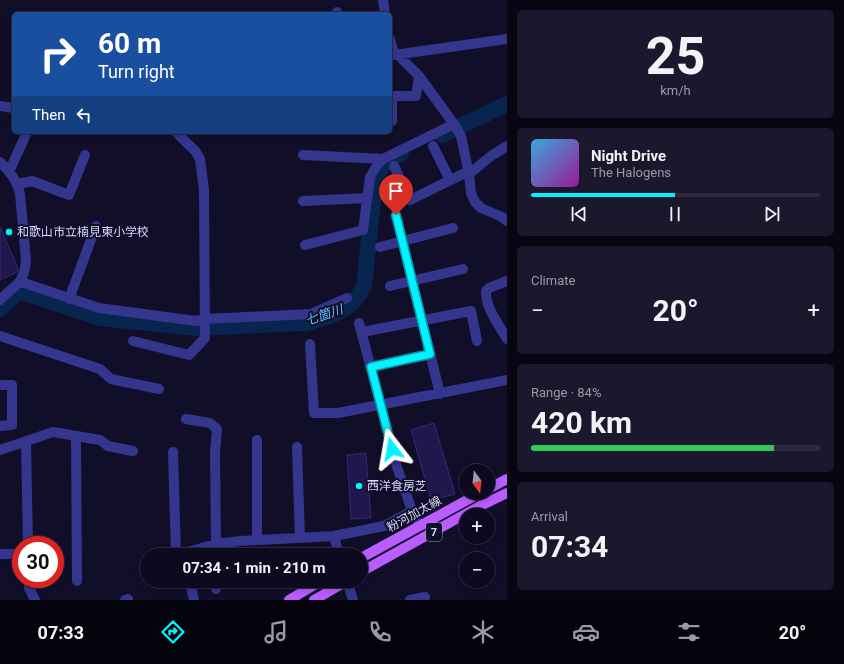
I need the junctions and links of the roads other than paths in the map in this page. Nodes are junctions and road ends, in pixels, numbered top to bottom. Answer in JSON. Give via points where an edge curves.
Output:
{"nodes":[{"id":1,"x":383,"y":0,"type":"edge"},
{"id":2,"x":384,"y":12,"type":"edge"},
{"id":3,"x":507,"y":39,"type":"edge"},
{"id":4,"x":394,"y":55,"type":"edge"},
{"id":5,"x":419,"y":76,"type":"junction"},
{"id":6,"x":392,"y":96,"type":"edge"},
{"id":7,"x":0,"y":106,"type":"edge"},
{"id":8,"x":12,"y":108,"type":"edge"},
{"id":9,"x":456,"y":127,"type":"junction"},
{"id":10,"x":26,"y":134,"type":"edge"},
{"id":11,"x":180,"y":134,"type":"edge"},
{"id":12,"x":433,"y":146,"type":"dead end"},
{"id":13,"x":507,"y":146,"type":"edge"},
{"id":14,"x":85,"y":155,"type":"dead end"},
{"id":15,"x":303,"y":155,"type":"dead end"},
{"id":16,"x":383,"y":159,"type":"junction"},
{"id":17,"x":0,"y":162,"type":"edge"},
{"id":18,"x":394,"y":166,"type":"dead end"},
{"id":19,"x":9,"y":172,"type":"junction"},
{"id":20,"x":469,"y":172,"type":"junction"},
{"id":21,"x":450,"y":180,"type":"junction"},
{"id":22,"x":18,"y":184,"type":"junction"},
{"id":23,"x":367,"y":198,"type":"junction"},
{"id":24,"x":303,"y":201,"type":"dead end"},
{"id":25,"x":396,"y":215,"type":"dead end"},
{"id":26,"x":505,"y":218,"type":"edge"},
{"id":27,"x":96,"y":226,"type":"dead end"},
{"id":28,"x":453,"y":228,"type":"dead end"},
{"id":29,"x":402,"y":241,"type":"junction"},
{"id":30,"x":305,"y":244,"type":"dead end"},
{"id":31,"x":380,"y":247,"type":"dead end"},
{"id":32,"x":463,"y":269,"type":"dead end"},
{"id":33,"x":412,"y":281,"type":"junction"},
{"id":34,"x":507,"y":281,"type":"edge"},
{"id":35,"x":20,"y":282,"type":"junction"},
{"id":36,"x":390,"y":286,"type":"dead end"},
{"id":37,"x":347,"y":298,"type":"dead end"},
{"id":38,"x":69,"y":299,"type":"junction"},
{"id":39,"x":0,"y":300,"type":"edge"},
{"id":40,"x":421,"y":320,"type":"junction"},
{"id":41,"x":205,"y":325,"type":"junction"},
{"id":42,"x":0,"y":336,"type":"edge"},
{"id":43,"x":507,"y":339,"type":"edge"},
{"id":44,"x":133,"y":341,"type":"dead end"},
{"id":45,"x":477,"y":342,"type":"dead end"},
{"id":46,"x":310,"y":344,"type":"dead end"},
{"id":47,"x":430,"y":354,"type":"junction"},
{"id":48,"x":371,"y":367,"type":"junction"},
{"id":49,"x":507,"y":380,"type":"edge"},
{"id":50,"x":0,"y":385,"type":"edge"},
{"id":51,"x":159,"y":389,"type":"dead end"},
{"id":52,"x":440,"y":394,"type":"junction"},
{"id":53,"x":380,"y":405,"type":"junction"},
{"id":54,"x":186,"y":419,"type":"dead end"},
{"id":55,"x":0,"y":426,"type":"edge"},
{"id":56,"x":76,"y":436,"type":"junction"},
{"id":57,"x":257,"y":440,"type":"dead end"},
{"id":58,"x":26,"y":442,"type":"junction"},
{"id":59,"x":297,"y":447,"type":"dead end"},
{"id":60,"x":0,"y":450,"type":"edge"},
{"id":61,"x":133,"y":451,"type":"dead end"},
{"id":62,"x":173,"y":452,"type":"dead end"},
{"id":63,"x":507,"y":479,"type":"edge"},
{"id":64,"x":495,"y":485,"type":"edge"},
{"id":65,"x":507,"y":493,"type":"edge"},
{"id":66,"x":467,"y":500,"type":"edge"},
{"id":67,"x":412,"y":511,"type":"junction"},
{"id":68,"x":420,"y":526,"type":"junction"},
{"id":69,"x":28,"y":536,"type":"edge"},
{"id":70,"x":334,"y":536,"type":"junction"},
{"id":71,"x":300,"y":538,"type":"junction"},
{"id":72,"x":257,"y":540,"type":"junction"},
{"id":73,"x":181,"y":548,"type":"edge"},
{"id":74,"x":211,"y":548,"type":"edge"},
{"id":75,"x":337,"y":548,"type":"edge"},
{"id":76,"x":0,"y":554,"type":"edge"},
{"id":77,"x":12,"y":554,"type":"edge"},
{"id":78,"x":368,"y":554,"type":"edge"},
{"id":79,"x":368,"y":568,"type":"edge"},
{"id":80,"x":77,"y":581,"type":"dead end"},
{"id":81,"x":29,"y":588,"type":"edge"},
{"id":82,"x":191,"y":588,"type":"edge"},
{"id":83,"x":309,"y":588,"type":"edge"},
{"id":84,"x":335,"y":588,"type":"edge"},
{"id":85,"x":349,"y":588,"type":"edge"},
{"id":86,"x":426,"y":597,"type":"dead end"},
{"id":87,"x":35,"y":600,"type":"edge"},
{"id":88,"x":194,"y":600,"type":"edge"},
{"id":89,"x":289,"y":600,"type":"edge"},
{"id":90,"x":314,"y":600,"type":"edge"},
{"id":91,"x":353,"y":600,"type":"edge"},
{"id":92,"x":410,"y":600,"type":"edge"}],
"edges":[{"from":1,"to":2,"type":"street"},
{"from":3,"to":4,"type":"street"},
{"from":4,"to":5,"type":"street"},
{"from":5,"to":6,"type":"street","via":[[416,96]]},
{"from":5,"to":9,"type":"street"},
{"from":7,"to":8,"type":"street"},
{"from":9,"to":16,"type":"street"},
{"from":9,"to":20,"type":"street","via":[[461,136]]},
{"from":10,"to":19,"type":"street"},
{"from":11,"to":41,"type":"street","via":[[200,159],[204,190]]},
{"from":12,"to":21,"type":"street"},
{"from":13,"to":20,"type":"street"},
{"from":14,"to":22,"type":"street","via":[[69,195],[32,181]]},
{"from":15,"to":16,"type":"street"},
{"from":16,"to":23,"type":"street","via":[[370,177]]},
{"from":17,"to":19,"type":"street"},
{"from":18,"to":21,"type":"street","via":[[410,200]]},
{"from":19,"to":22,"type":"street"},
{"from":20,"to":21,"type":"street"},
{"from":20,"to":26,"type":"street","via":[[471,193],[475,202],[480,208]]},
{"from":22,"to":35,"type":"street","via":[[26,260]]},
{"from":23,"to":24,"type":"street"},
{"from":23,"to":30,"type":"street","via":[[363,230]]},
{"from":25,"to":29,"type":"street"},
{"from":27,"to":38,"type":"street"},
{"from":28,"to":29,"type":"street"},
{"from":29,"to":31,"type":"street"},
{"from":29,"to":33,"type":"street"},
{"from":32,"to":33,"type":"street"},
{"from":33,"to":36,"type":"street"},
{"from":33,"to":40,"type":"street"},
{"from":34,"to":43,"type":"street","via":[[486,291],[490,308]]},
{"from":35,"to":38,"type":"street"},
{"from":35,"to":39,"type":"street"},
{"from":37,"to":41,"type":"street","via":[[311,314]]},
{"from":38,"to":41,"type":"street","via":[[99,308],[196,321]]},
{"from":40,"to":45,"type":"street","via":[[471,311]]},
{"from":40,"to":47,"type":"street"},
{"from":40,"to":48,"type":"street","via":[[361,327]]},
{"from":41,"to":44,"type":"street","via":[[204,338],[189,355]]},
{"from":42,"to":51,"type":"street","via":[[100,369],[111,379]]},
{"from":46,"to":53,"type":"street","via":[[314,413],[338,413]]},
{"from":47,"to":48,"type":"street"},
{"from":47,"to":52,"type":"street"},
{"from":48,"to":53,"type":"street"},
{"from":49,"to":52,"type":"street"},
{"from":50,"to":55,"type":"street","via":[[12,384],[12,425]]},
{"from":52,"to":53,"type":"street"},
{"from":53,"to":67,"type":"street"},
{"from":54,"to":74,"type":"street","via":[[210,422],[217,429]]},
{"from":56,"to":58,"type":"street","via":[[53,432]]},
{"from":56,"to":61,"type":"street","via":[[100,440],[114,448]]},
{"from":56,"to":80,"type":"street"},
{"from":57,"to":72,"type":"street"},
{"from":58,"to":60,"type":"street"},
{"from":58,"to":69,"type":"street"},
{"from":59,"to":71,"type":"street"},
{"from":62,"to":73,"type":"street"},
{"from":63,"to":64,"type":"main road"},
{"from":65,"to":79,"type":"main road","name":"粉河加太線","number":"7"},
{"from":66,"to":68,"type":"main road","name":"粉河加太線","number":"7"},
{"from":67,"to":68,"type":"street"},
{"from":67,"to":70,"type":"street","via":[[384,526]]},
{"from":68,"to":78,"type":"main road","name":"粉河加太線","number":"7"},
{"from":70,"to":71,"type":"street"},
{"from":70,"to":75,"type":"street"},
{"from":71,"to":72,"type":"street"},
{"from":72,"to":74,"type":"street"},
{"from":76,"to":77,"type":"street"},
{"from":81,"to":87,"type":"street"},
{"from":82,"to":88,"type":"street"},
{"from":83,"to":89,"type":"main road"},
{"from":84,"to":90,"type":"main road"},
{"from":85,"to":91,"type":"street"},
{"from":86,"to":92,"type":"street"}]}
